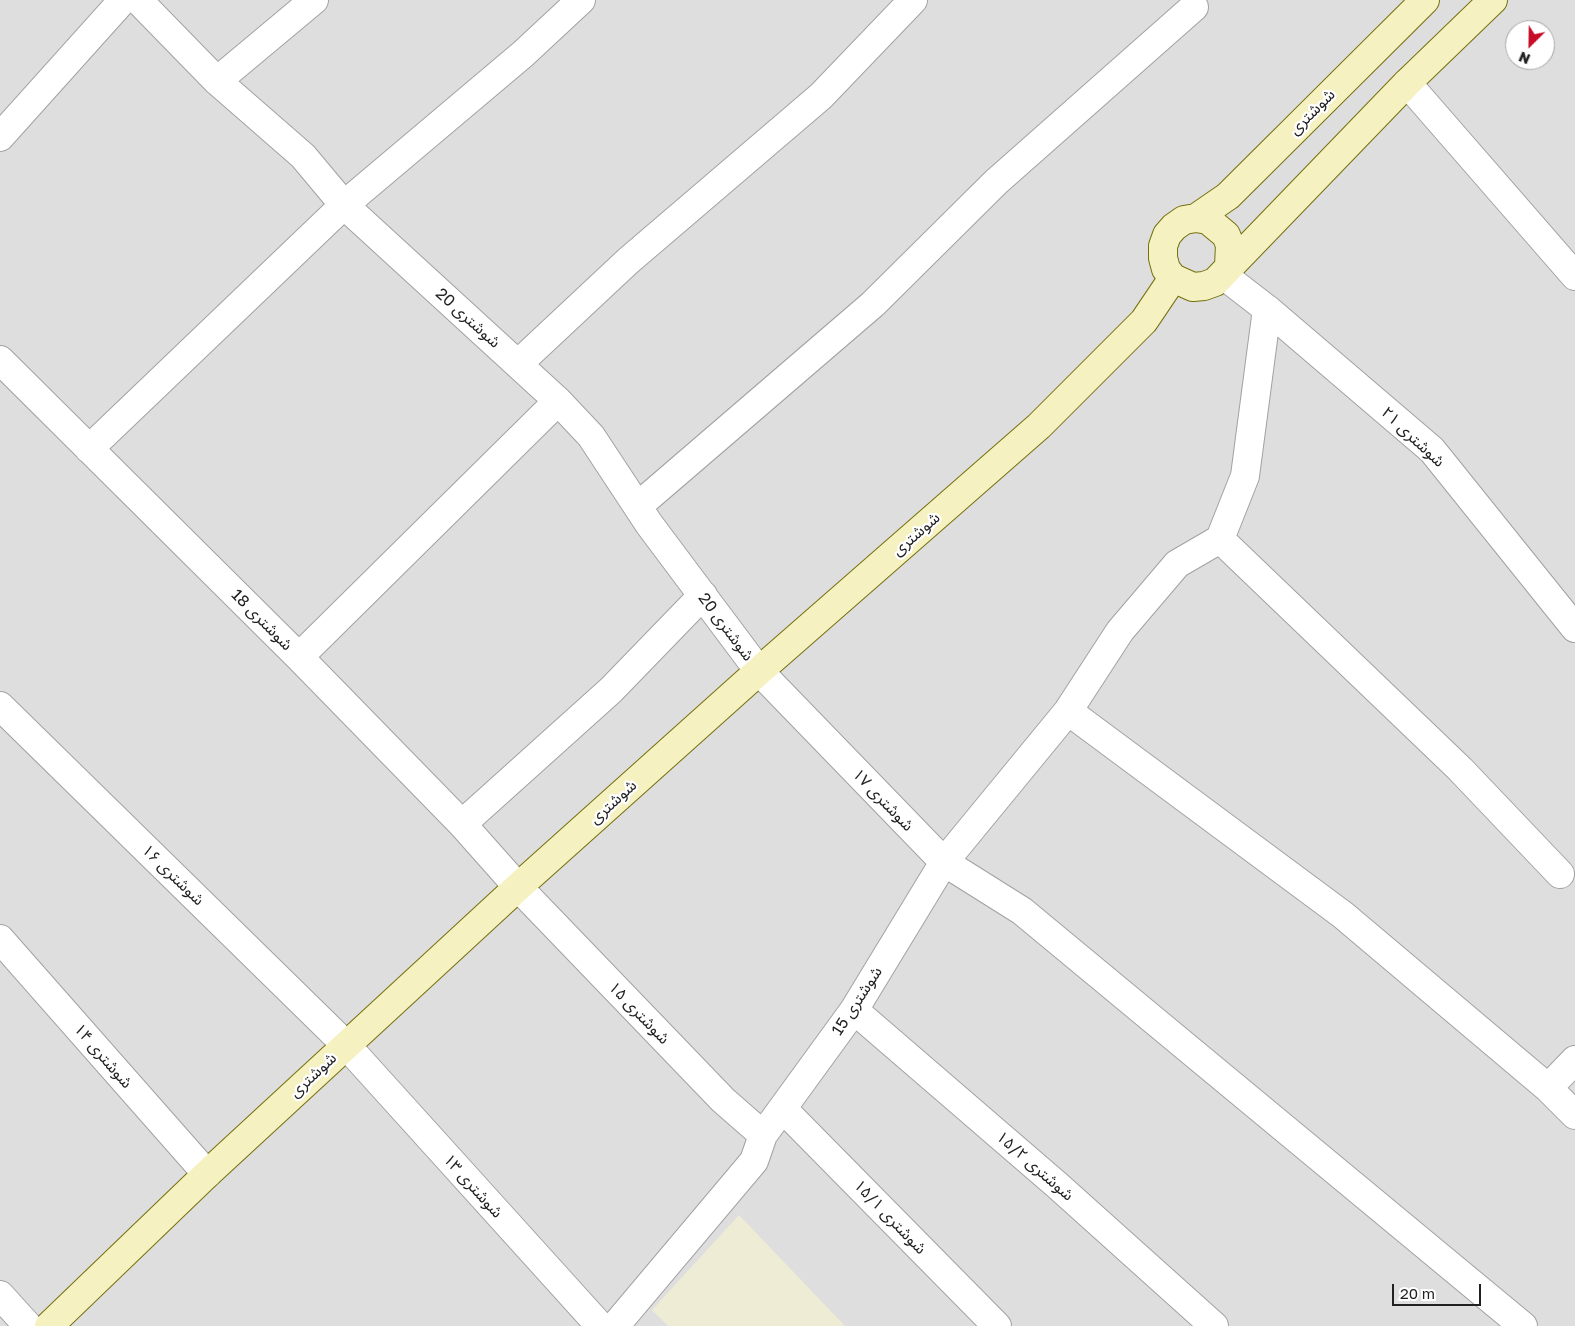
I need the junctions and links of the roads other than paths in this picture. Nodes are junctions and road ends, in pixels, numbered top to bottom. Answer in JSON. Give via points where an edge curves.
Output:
{"nodes":[{"id":1,"x":123,"y":0,"type":"edge"},
{"id":2,"x":138,"y":0,"type":"edge"},
{"id":3,"x":314,"y":0,"type":"edge"},
{"id":4,"x":580,"y":0,"type":"edge"},
{"id":5,"x":913,"y":0,"type":"edge"},
{"id":6,"x":1425,"y":0,"type":"edge"},
{"id":7,"x":1493,"y":0,"type":"edge"},
{"id":8,"x":1194,"y":7,"type":"dead end"},
{"id":9,"x":216,"y":81,"type":"junction"},
{"id":10,"x":1407,"y":83,"type":"junction"},
{"id":11,"x":0,"y":137,"type":"edge"},
{"id":12,"x":344,"y":205,"type":"junction"},
{"id":13,"x":1196,"y":218,"type":"junction"},
{"id":14,"x":1226,"y":270,"type":"junction"},
{"id":15,"x":1575,"y":276,"type":"edge"},
{"id":16,"x":1174,"y":278,"type":"junction"},
{"id":17,"x":1267,"y":309,"type":"junction"},
{"id":18,"x":0,"y":360,"type":"edge"},
{"id":19,"x":518,"y":364,"type":"junction"},
{"id":20,"x":558,"y":401,"type":"junction"},
{"id":21,"x":89,"y":449,"type":"junction"},
{"id":22,"x":638,"y":506,"type":"junction"},
{"id":23,"x":1220,"y":539,"type":"junction"},
{"id":24,"x":703,"y":595,"type":"junction"},
{"id":25,"x":1574,"y":626,"type":"edge"},
{"id":26,"x":299,"y":657,"type":"junction"},
{"id":27,"x":759,"y":671,"type":"junction"},
{"id":28,"x":0,"y":706,"type":"edge"},
{"id":29,"x":1068,"y":711,"type":"junction"},
{"id":30,"x":462,"y":824,"type":"junction"},
{"id":31,"x":944,"y":862,"type":"junction"},
{"id":32,"x":1560,"y":874,"type":"dead end"},
{"id":33,"x":518,"y":888,"type":"junction"},
{"id":34,"x":0,"y":939,"type":"edge"},
{"id":35,"x":854,"y":1010,"type":"junction"},
{"id":36,"x":346,"y":1045,"type":"junction"},
{"id":37,"x":1575,"y":1060,"type":"edge"},
{"id":38,"x":1548,"y":1088,"type":"junction"},
{"id":39,"x":783,"y":1109,"type":"junction"},
{"id":40,"x":1575,"y":1115,"type":"edge"},
{"id":41,"x":763,"y":1135,"type":"junction"},
{"id":42,"x":207,"y":1174,"type":"junction"},
{"id":43,"x":0,"y":1295,"type":"edge"},
{"id":44,"x":28,"y":1326,"type":"edge"},
{"id":45,"x":49,"y":1326,"type":"edge"},
{"id":46,"x":600,"y":1326,"type":"edge"},
{"id":47,"x":615,"y":1326,"type":"edge"},
{"id":48,"x":996,"y":1326,"type":"edge"},
{"id":49,"x":1214,"y":1326,"type":"edge"},
{"id":50,"x":1523,"y":1326,"type":"edge"}],
"edges":[{"from":1,"to":11,"type":"street"},
{"from":2,"to":9,"type":"street","name":"شوشتری 20"},
{"from":3,"to":9,"type":"street"},
{"from":4,"to":12,"type":"street","via":[[522,54]]},
{"from":5,"to":19,"type":"street","via":[[821,96],[628,261]]},
{"from":6,"to":13,"type":"street","name":"شوشتری","via":[[1228,196]]},
{"from":7,"to":10,"type":"street"},
{"from":8,"to":22,"type":"street","via":[[996,182],[873,304]]},
{"from":9,"to":12,"type":"street","name":"شوشتری 20","via":[[303,156]]},
{"from":10,"to":14,"type":"street"},
{"from":10,"to":15,"type":"street"},
{"from":12,"to":19,"type":"street","name":"شوشتری 20"},
{"from":12,"to":21,"type":"street"},
{"from":13,"to":14,"type":"street","via":[[1208,220],[1226,235],[1230,245]]},
{"from":13,"to":16,"type":"street","via":[[1184,220],[1174,227],[1165,241],[1162,258]]},
{"from":14,"to":16,"type":"street","via":[[1214,282],[1199,287],[1183,284]]},
{"from":14,"to":17,"type":"street","name":"شوشتری ۲۱"},
{"from":16,"to":27,"type":"street","name":"شوشتری","via":[[1144,321],[1039,426]]},
{"from":17,"to":23,"type":"street","via":[[1245,476]]},
{"from":17,"to":25,"type":"street","name":"شوشتری ۲۱","via":[[1432,450]]},
{"from":18,"to":21,"type":"street","name":"شوشتری 18"},
{"from":19,"to":20,"type":"street","name":"شوشتری 20"},
{"from":20,"to":22,"type":"street","name":"شوشتری 20","via":[[591,436]]},
{"from":20,"to":26,"type":"street"},
{"from":21,"to":26,"type":"street","name":"شوشتری 18"},
{"from":22,"to":24,"type":"street","name":"شوشتری 20"},
{"from":23,"to":29,"type":"street","name":"شوشتری 15","via":[[1177,564],[1120,631]]},
{"from":23,"to":32,"type":"street","via":[[1460,769]]},
{"from":24,"to":27,"type":"street","name":"شوشتری 20"},
{"from":24,"to":30,"type":"street","via":[[611,690]]},
{"from":26,"to":30,"type":"street","name":"شوشتری 18"},
{"from":27,"to":31,"type":"street","name":"شوشتری ۱۷"},
{"from":27,"to":33,"type":"street","name":"شوشتری"},
{"from":28,"to":36,"type":"street","name":"شوشتری ۱۶"},
{"from":29,"to":31,"type":"street","name":"شوشتری 15"},
{"from":29,"to":38,"type":"street","via":[[1343,915]]},
{"from":30,"to":33,"type":"street","name":"شوشتری 18"},
{"from":31,"to":35,"type":"street","name":"شوشتری 15"},
{"from":31,"to":50,"type":"street","name":"شوشتری ۱۷","via":[[1022,911]]},
{"from":33,"to":36,"type":"street","name":"شوشتری"},
{"from":33,"to":41,"type":"street","name":"شوشتری ۱۵","via":[[723,1100]]},
{"from":34,"to":42,"type":"street","name":"شوشتری ۱۴"},
{"from":35,"to":39,"type":"street","name":"شوشتری 15"},
{"from":35,"to":49,"type":"street","name":"شوشتری ۱۵/۲"},
{"from":36,"to":42,"type":"street","name":"شوشتری"},
{"from":36,"to":46,"type":"street","name":"شوشتری ۱۳"},
{"from":37,"to":38,"type":"street"},
{"from":38,"to":40,"type":"street"},
{"from":39,"to":41,"type":"street","name":"شوشتری 15"},
{"from":39,"to":48,"type":"street","name":"شوشتری ۱۵/۱"},
{"from":41,"to":47,"type":"street","name":"شوشتری 15","via":[[754,1160]]},
{"from":42,"to":45,"type":"street","name":"شوشتری"},
{"from":43,"to":44,"type":"street"}]}
